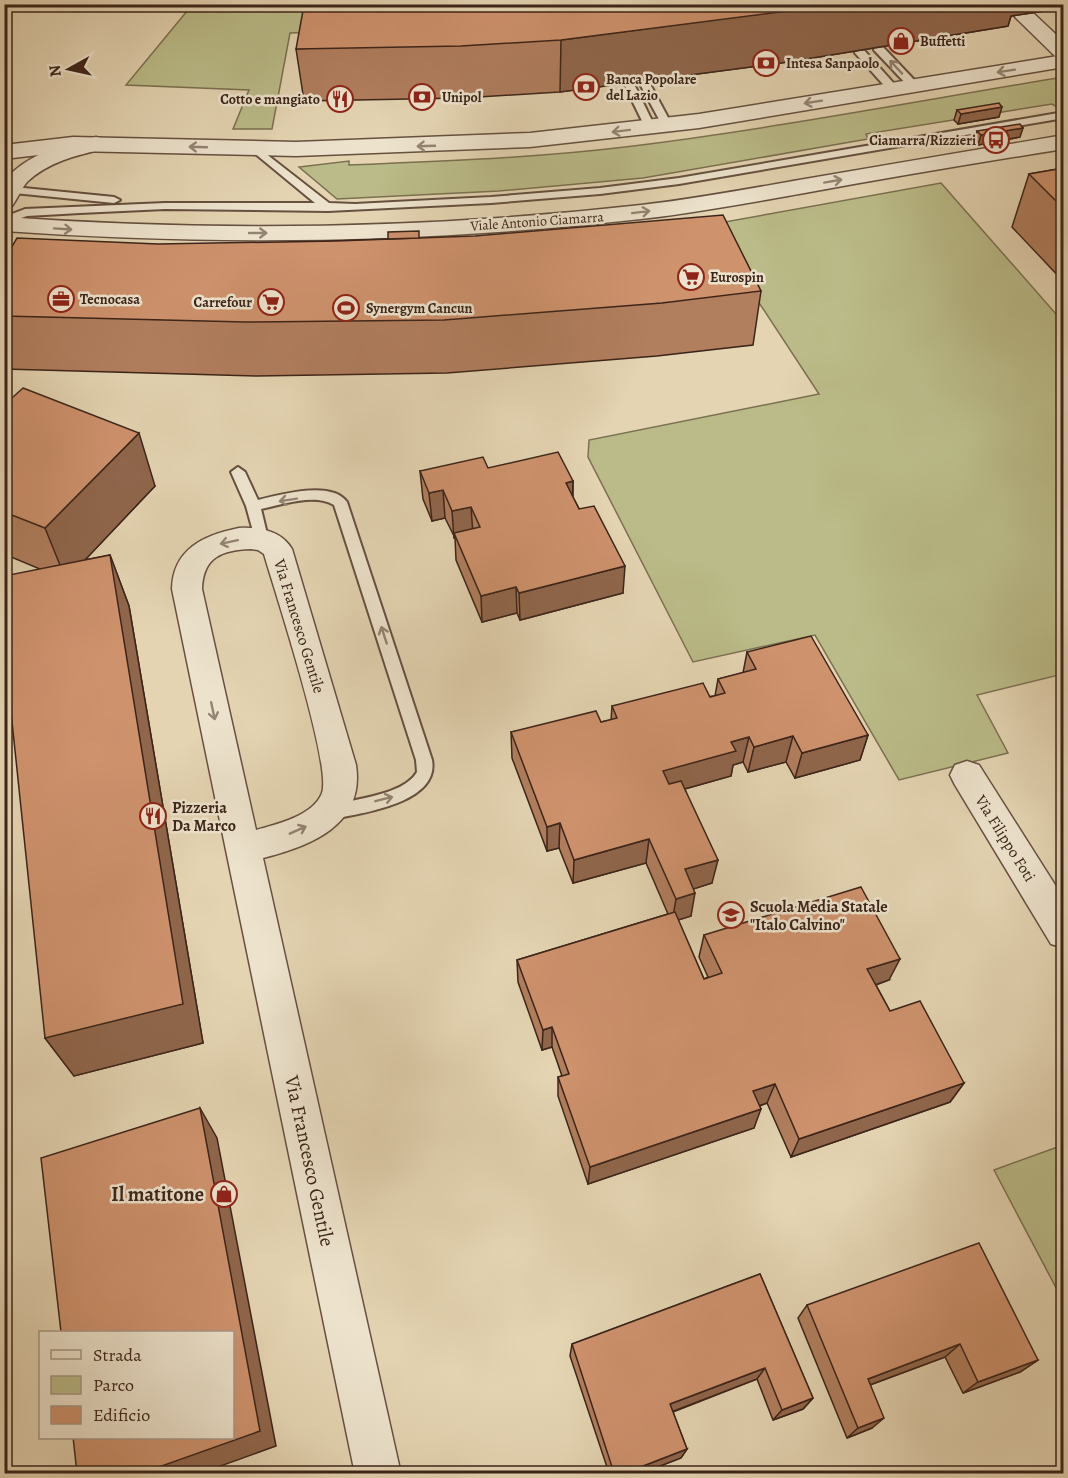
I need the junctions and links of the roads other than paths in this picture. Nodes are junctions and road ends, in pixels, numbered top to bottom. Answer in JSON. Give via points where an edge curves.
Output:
{"nodes":[{"id":1,"x":1023,"y":14,"type":"dead end"},
{"id":2,"x":879,"y":48,"type":"dead end"},
{"id":3,"x":858,"y":51,"type":"dead end"},
{"id":4,"x":1064,"y":54,"type":"edge"},
{"id":5,"x":1064,"y":61,"type":"edge"},
{"id":6,"x":645,"y":84,"type":"dead end"},
{"id":7,"x":630,"y":86,"type":"dead end"},
{"id":8,"x":903,"y":88,"type":"junction"},
{"id":9,"x":1064,"y":115,"type":"edge"},
{"id":10,"x":658,"y":126,"type":"junction"},
{"id":11,"x":1064,"y":141,"type":"edge"},
{"id":12,"x":96,"y":144,"type":"junction"},
{"id":13,"x":256,"y":149,"type":"junction"},
{"id":14,"x":4,"y":152,"type":"edge"},
{"id":15,"x":6,"y":193,"type":"edge"},
{"id":16,"x":165,"y":206,"type":"junction"},
{"id":17,"x":328,"y":208,"type":"junction"},
{"id":18,"x":4,"y":223,"type":"edge"},
{"id":19,"x":238,"y":472,"type":"dead end"},
{"id":20,"x":253,"y":506,"type":"junction"},
{"id":21,"x":261,"y":538,"type":"junction"},
{"id":22,"x":967,"y":775,"type":"dead end"},
{"id":23,"x":327,"y":813,"type":"junction"},
{"id":24,"x":243,"y":848,"type":"junction"},
{"id":25,"x":1064,"y":932,"type":"edge"},
{"id":26,"x":378,"y":1473,"type":"edge"}],
"edges":[{"from":1,"to":4,"type":"street"},
{"from":8,"to":2,"type":"lane","one_way":true},
{"from":3,"to":8,"type":"lane"},
{"from":5,"to":8,"type":"street","one_way":true},
{"from":6,"to":10,"type":"lane"},
{"from":7,"to":10,"type":"lane"},
{"from":8,"to":10,"type":"street","one_way":true},
{"from":9,"to":17,"type":"lane","name":"Viale Antonio Ciamarra","via":[[627,188]]},
{"from":10,"to":13,"type":"street","one_way":true,"via":[[471,144]]},
{"from":18,"to":11,"type":"street","name":"Viale Antonio Ciamarra","one_way":true,"via":[[183,238],[590,218],[686,210]]},
{"from":13,"to":12,"type":"street","one_way":true},
{"from":12,"to":14,"type":"street"},
{"from":12,"to":15,"type":"street","via":[[38,164],[24,172]]},
{"from":13,"to":17,"type":"lane"},
{"from":15,"to":16,"type":"lane","name":"Viale Antonio Ciamarra"},
{"from":16,"to":17,"type":"lane","name":"Viale Antonio Ciamarra"},
{"from":16,"to":18,"type":"lane","name":"Viale Antonio Ciamarra","via":[[25,213]]},
{"from":19,"to":20,"type":"lane"},
{"from":20,"to":21,"type":"lane"},
{"from":23,"to":20,"type":"lane","one_way":true,"via":[[400,795],[421,782],[425,766],[340,502],[335,497],[318,495]]},
{"from":21,"to":23,"type":"street","name":"Via Francesco Gentile","via":[[277,549],[337,752],[340,791]]},
{"from":21,"to":24,"type":"street","name":"Via Francesco Gentile","one_way":true,"via":[[224,543],[206,550],[194,562],[187,580]]},
{"from":22,"to":25,"type":"street","name":"Via Filippo Foti"},
{"from":24,"to":23,"type":"street","one_way":true,"via":[[291,834]]},
{"from":24,"to":26,"type":"street","name":"Via Francesco Gentile"}]}
